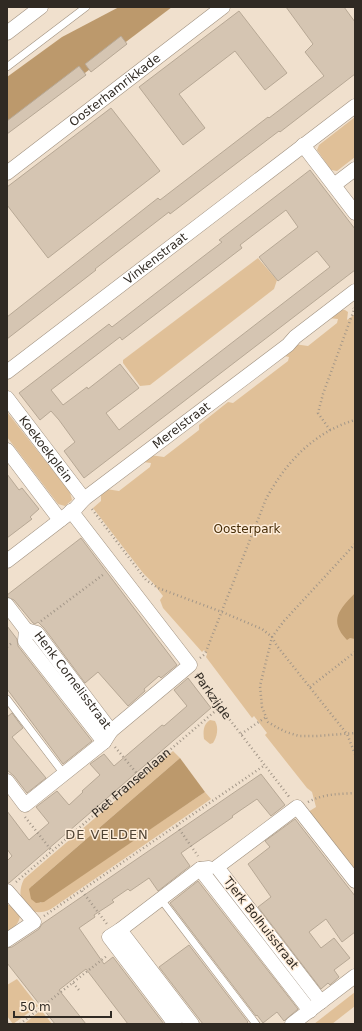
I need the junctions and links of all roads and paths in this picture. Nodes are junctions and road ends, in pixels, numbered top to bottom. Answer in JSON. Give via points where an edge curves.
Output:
{"nodes":[{"id":1,"x":41,"y":7,"type":"edge"},
{"id":2,"x":86,"y":7,"type":"edge"},
{"id":3,"x":223,"y":7,"type":"edge"},
{"id":4,"x":7,"y":33,"type":"edge"},
{"id":5,"x":7,"y":67,"type":"edge"},
{"id":6,"x":355,"y":106,"type":"edge"},
{"id":7,"x":303,"y":145,"type":"junction"},
{"id":8,"x":355,"y":169,"type":"edge"},
{"id":9,"x":7,"y":173,"type":"edge"},
{"id":10,"x":334,"y":185,"type":"junction"},
{"id":11,"x":355,"y":213,"type":"edge"},
{"id":12,"x":351,"y":294,"type":"edge"},
{"id":13,"x":7,"y":372,"type":"edge"},
{"id":14,"x":7,"y":398,"type":"edge"},
{"id":15,"x":355,"y":420,"type":"edge"},
{"id":16,"x":330,"y":430,"type":"junction"},
{"id":17,"x":7,"y":450,"type":"edge"},
{"id":18,"x":77,"y":506,"type":"junction"},
{"id":19,"x":60,"y":520,"type":"junction"},
{"id":20,"x":355,"y":544,"type":"edge"},
{"id":21,"x":7,"y":561,"type":"edge"},
{"id":22,"x":114,"y":566,"type":"junction"},
{"id":23,"x":7,"y":605,"type":"edge"},
{"id":24,"x":222,"y":612,"type":"junction"},
{"id":25,"x":27,"y":630,"type":"junction"},
{"id":26,"x":272,"y":637,"type":"junction"},
{"id":27,"x":355,"y":652,"type":"edge"},
{"id":28,"x":190,"y":665,"type":"junction"},
{"id":29,"x":310,"y":687,"type":"junction"},
{"id":30,"x":7,"y":699,"type":"edge"},
{"id":31,"x":220,"y":707,"type":"junction"},
{"id":32,"x":266,"y":717,"type":"junction"},
{"id":33,"x":355,"y":733,"type":"edge"},
{"id":34,"x":241,"y":734,"type":"junction"},
{"id":35,"x":347,"y":734,"type":"junction"},
{"id":36,"x":108,"y":737,"type":"junction"},
{"id":37,"x":355,"y":754,"type":"edge"},
{"id":38,"x":265,"y":765,"type":"junction"},
{"id":39,"x":64,"y":774,"type":"junction"},
{"id":40,"x":139,"y":776,"type":"junction"},
{"id":41,"x":7,"y":781,"type":"edge"},
{"id":42,"x":355,"y":793,"type":"edge"},
{"id":43,"x":25,"y":805,"type":"junction"},
{"id":44,"x":297,"y":807,"type":"junction"},
{"id":45,"x":177,"y":826,"type":"junction"},
{"id":46,"x":52,"y":851,"type":"junction"},
{"id":47,"x":208,"y":868,"type":"junction"},
{"id":48,"x":355,"y":881,"type":"edge"},
{"id":49,"x":7,"y":891,"type":"edge"},
{"id":50,"x":82,"y":891,"type":"junction"},
{"id":51,"x":163,"y":902,"type":"dead end"},
{"id":52,"x":34,"y":922,"type":"junction"},
{"id":53,"x":117,"y":932,"type":"junction"},
{"id":54,"x":7,"y":940,"type":"edge"},
{"id":55,"x":117,"y":948,"type":"junction"},
{"id":56,"x":355,"y":976,"type":"edge"},
{"id":57,"x":73,"y":983,"type":"junction"},
{"id":58,"x":78,"y":990,"type":"dead end"},
{"id":59,"x":321,"y":1002,"type":"junction"},
{"id":60,"x":310,"y":1010,"type":"junction"},
{"id":61,"x":20,"y":1024,"type":"edge"},
{"id":62,"x":175,"y":1024,"type":"edge"},
{"id":63,"x":192,"y":1024,"type":"edge"},
{"id":64,"x":256,"y":1024,"type":"edge"},
{"id":65,"x":292,"y":1024,"type":"edge"}],
"edges":[{"from":1,"to":4,"type":"street"},
{"from":2,"to":5,"type":"lane"},
{"from":3,"to":9,"type":"street","name":"Oosterhamrikkade"},
{"from":6,"to":7,"type":"street","name":"Vinkenstraat"},
{"from":7,"to":10,"type":"street"},
{"from":7,"to":13,"type":"street","name":"Vinkenstraat"},
{"from":8,"to":10,"type":"street"},
{"from":10,"to":11,"type":"street"},
{"from":12,"to":16,"type":"path","via":[[354,310],[318,412]]},
{"from":12,"to":18,"type":"street","name":"Merelstraat"},
{"from":14,"to":18,"type":"street","name":"Koekoekplein"},
{"from":15,"to":16,"type":"path"},
{"from":16,"to":24,"type":"path","via":[[294,457],[274,484]]},
{"from":17,"to":19,"type":"street"},
{"from":18,"to":19,"type":"street","name":"Merelstraat"},
{"from":18,"to":22,"type":"street","name":"Parkzijde"},
{"from":18,"to":24,"type":"path","via":[[90,508],[146,580],[158,588]]},
{"from":19,"to":21,"type":"street","name":"Merelstraat"},
{"from":20,"to":26,"type":"path"},
{"from":22,"to":25,"type":"path"},
{"from":22,"to":28,"type":"street","name":"Parkzijde"},
{"from":23,"to":25,"type":"street","name":"Henk Cornelisstraat"},
{"from":24,"to":26,"type":"path","via":[[262,629]]},
{"from":24,"to":28,"type":"path","via":[[205,654]]},
{"from":25,"to":36,"type":"street","name":"Henk Cornelisstraat","via":[[25,641]]},
{"from":26,"to":29,"type":"path"},
{"from":26,"to":32,"type":"path","via":[[260,686],[261,702]]},
{"from":27,"to":29,"type":"path"},
{"from":28,"to":31,"type":"path","name":"Parkzijde"},
{"from":28,"to":36,"type":"street","name":"Henk Cornelisstraat"},
{"from":29,"to":35,"type":"path"},
{"from":30,"to":39,"type":"lane"},
{"from":31,"to":34,"type":"path","name":"Parkzijde"},
{"from":31,"to":40,"type":"path","name":"Piet Fransenlaan"},
{"from":32,"to":34,"type":"path"},
{"from":32,"to":35,"type":"path","via":[[268,722],[276,727],[299,736]]},
{"from":33,"to":35,"type":"path"},
{"from":34,"to":38,"type":"path","name":"Parkzijde"},
{"from":35,"to":37,"type":"path"},
{"from":36,"to":39,"type":"street"},
{"from":36,"to":40,"type":"path"},
{"from":38,"to":44,"type":"path","name":"Parkzijde"},
{"from":38,"to":45,"type":"path"},
{"from":39,"to":43,"type":"street"},
{"from":40,"to":46,"type":"path","name":"Piet Fransenlaan"},
{"from":41,"to":43,"type":"street"},
{"from":42,"to":44,"type":"path","via":[[330,794]]},
{"from":43,"to":46,"type":"path","via":[[18,809]]},
{"from":44,"to":47,"type":"street","name":"Tjerk Bolhuisstraat"},
{"from":44,"to":48,"type":"street"},
{"from":45,"to":47,"type":"path"},
{"from":45,"to":50,"type":"path"},
{"from":46,"to":49,"type":"path","name":"Piet Fransenlaan"},
{"from":47,"to":53,"type":"street"},
{"from":47,"to":59,"type":"street","name":"Tjerk Bolhuisstraat"},
{"from":47,"to":60,"type":"street","name":"Tjerk Bolhuisstraat"},
{"from":49,"to":52,"type":"street"},
{"from":50,"to":52,"type":"path"},
{"from":50,"to":53,"type":"path"},
{"from":51,"to":64,"type":"lane"},
{"from":52,"to":54,"type":"street"},
{"from":53,"to":55,"type":"street","via":[[109,937]]},
{"from":53,"to":63,"type":"street"},
{"from":55,"to":57,"type":"path"},
{"from":55,"to":62,"type":"street"},
{"from":56,"to":59,"type":"street"},
{"from":57,"to":58,"type":"path"},
{"from":57,"to":61,"type":"path"},
{"from":59,"to":60,"type":"street"},
{"from":60,"to":65,"type":"street"}]}
